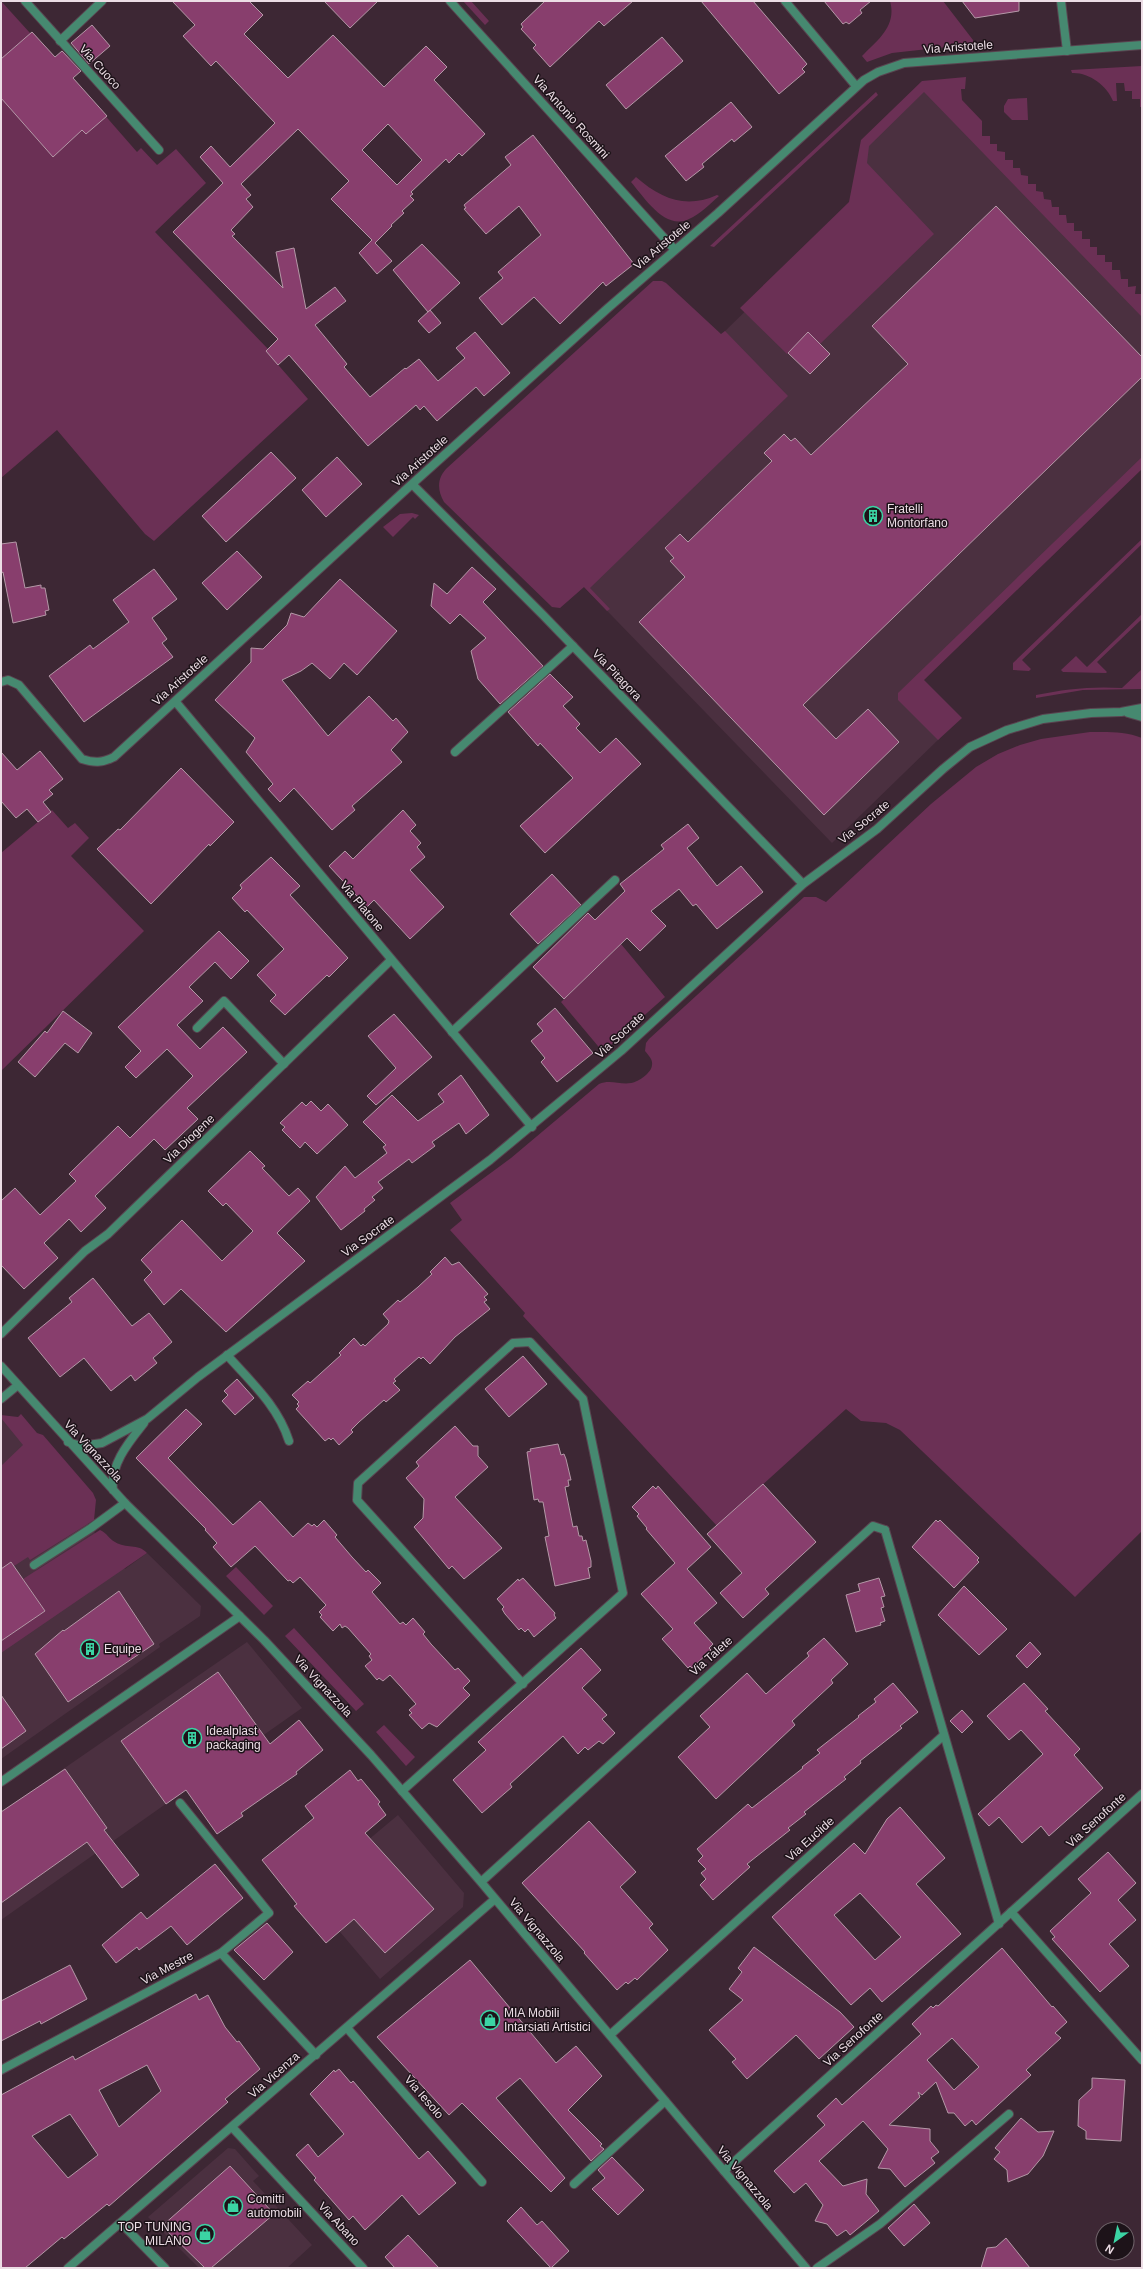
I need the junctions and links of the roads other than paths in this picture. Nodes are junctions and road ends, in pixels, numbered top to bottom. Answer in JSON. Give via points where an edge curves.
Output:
{"nodes":[{"id":1,"x":25,"y":1,"type":"edge"},
{"id":2,"x":102,"y":1,"type":"edge"},
{"id":3,"x":450,"y":1,"type":"edge"},
{"id":4,"x":785,"y":1,"type":"edge"},
{"id":5,"x":1061,"y":1,"type":"edge"},
{"id":6,"x":60,"y":41,"type":"junction"},
{"id":7,"x":1142,"y":45,"type":"edge"},
{"id":8,"x":1067,"y":51,"type":"junction"},
{"id":9,"x":856,"y":86,"type":"junction"},
{"id":10,"x":159,"y":150,"type":"dead end"},
{"id":11,"x":674,"y":250,"type":"junction"},
{"id":12,"x":412,"y":484,"type":"junction"},
{"id":13,"x":573,"y":646,"type":"junction"},
{"id":14,"x":1,"y":682,"type":"edge"},
{"id":15,"x":175,"y":701,"type":"junction"},
{"id":16,"x":1142,"y":708,"type":"edge"},
{"id":17,"x":1121,"y":712,"type":"junction"},
{"id":18,"x":1142,"y":717,"type":"edge"},
{"id":19,"x":455,"y":752,"type":"dead end"},
{"id":20,"x":615,"y":880,"type":"dead end"},
{"id":21,"x":804,"y":884,"type":"junction"},
{"id":22,"x":392,"y":960,"type":"junction"},
{"id":23,"x":197,"y":1028,"type":"dead end"},
{"id":24,"x":452,"y":1032,"type":"junction"},
{"id":25,"x":284,"y":1064,"type":"junction"},
{"id":26,"x":532,"y":1127,"type":"junction"},
{"id":27,"x":1,"y":1334,"type":"edge"},
{"id":28,"x":227,"y":1354,"type":"junction"},
{"id":29,"x":1,"y":1366,"type":"edge"},
{"id":30,"x":18,"y":1385,"type":"junction"},
{"id":31,"x":1,"y":1398,"type":"edge"},
{"id":32,"x":147,"y":1419,"type":"junction"},
{"id":33,"x":289,"y":1441,"type":"dead end"},
{"id":34,"x":68,"y":1442,"type":"junction"},
{"id":35,"x":114,"y":1490,"type":"junction"},
{"id":36,"x":125,"y":1503,"type":"junction"},
{"id":37,"x":34,"y":1565,"type":"dead end"},
{"id":38,"x":240,"y":1616,"type":"junction"},
{"id":39,"x":523,"y":1684,"type":"junction"},
{"id":40,"x":944,"y":1735,"type":"junction"},
{"id":41,"x":1,"y":1782,"type":"edge"},
{"id":42,"x":402,"y":1791,"type":"junction"},
{"id":43,"x":1142,"y":1794,"type":"edge"},
{"id":44,"x":180,"y":1804,"type":"dead end"},
{"id":45,"x":481,"y":1882,"type":"junction"},
{"id":46,"x":495,"y":1899,"type":"junction"},
{"id":47,"x":1011,"y":1912,"type":"junction"},
{"id":48,"x":998,"y":1924,"type":"junction"},
{"id":49,"x":221,"y":1953,"type":"junction"},
{"id":50,"x":347,"y":2028,"type":"junction"},
{"id":51,"x":610,"y":2036,"type":"junction"},
{"id":52,"x":316,"y":2054,"type":"junction"},
{"id":53,"x":1142,"y":2060,"type":"edge"},
{"id":54,"x":1,"y":2070,"type":"edge"},
{"id":55,"x":665,"y":2101,"type":"junction"},
{"id":56,"x":1009,"y":2114,"type":"dead end"},
{"id":57,"x":232,"y":2127,"type":"junction"},
{"id":58,"x":724,"y":2171,"type":"junction"},
{"id":59,"x":482,"y":2182,"type":"dead end"},
{"id":60,"x":574,"y":2184,"type":"dead end"},
{"id":61,"x":121,"y":2223,"type":"junction"},
{"id":62,"x":68,"y":2268,"type":"edge"},
{"id":63,"x":165,"y":2268,"type":"edge"},
{"id":64,"x":363,"y":2268,"type":"edge"},
{"id":65,"x":806,"y":2268,"type":"edge"},
{"id":66,"x":817,"y":2268,"type":"edge"}],
"edges":[{"from":1,"to":6,"type":"street","name":"Via Cuoco"},
{"from":2,"to":6,"type":"street"},
{"from":3,"to":11,"type":"street","name":"Via Antonio Rosmini"},
{"from":4,"to":9,"type":"street"},
{"from":5,"to":8,"type":"street"},
{"from":6,"to":10,"type":"street","name":"Via Cuoco"},
{"from":7,"to":8,"type":"street","name":"Via Aristotele"},
{"from":8,"to":9,"type":"street","name":"Via Aristotele","via":[[904,63],[878,72]]},
{"from":9,"to":11,"type":"street","name":"Via Aristotele"},
{"from":11,"to":12,"type":"street","name":"Via Aristotele"},
{"from":12,"to":13,"type":"street","name":"Via Pitagora"},
{"from":12,"to":15,"type":"street","name":"Via Aristotele"},
{"from":13,"to":19,"type":"street"},
{"from":13,"to":21,"type":"street","name":"Via Pitagora"},
{"from":14,"to":15,"type":"street","name":"Via Aristotele","via":[[8,680],[19,685],[74,752],[92,763],[105,762],[114,757]]},
{"from":15,"to":22,"type":"street","name":"Via Platone"},
{"from":16,"to":17,"type":"street","name":"Via Socrate"},
{"from":17,"to":18,"type":"street","name":"Via Socrate"},
{"from":17,"to":21,"type":"street","name":"Via Socrate","via":[[1043,719],[1006,730],[980,742],[947,765],[872,834]]},
{"from":20,"to":24,"type":"street"},
{"from":21,"to":26,"type":"street","name":"Via Socrate","via":[[621,1052]]},
{"from":22,"to":24,"type":"street","name":"Via Platone"},
{"from":22,"to":25,"type":"street","name":"Via Diogene"},
{"from":23,"to":25,"type":"street","via":[[224,1002]]},
{"from":24,"to":26,"type":"street","name":"Via Platone"},
{"from":25,"to":27,"type":"street","name":"Via Diogene","via":[[108,1234],[85,1251]]},
{"from":26,"to":28,"type":"street","name":"Via Socrate"},
{"from":28,"to":32,"type":"street","name":"Via Socrate"},
{"from":28,"to":33,"type":"street","via":[[275,1409]]},
{"from":29,"to":30,"type":"street","name":"Via Vignazzola"},
{"from":30,"to":31,"type":"street"},
{"from":30,"to":34,"type":"street","name":"Via Vignazzola"},
{"from":32,"to":34,"type":"street","name":"Via Socrate","via":[[102,1443],[81,1446]]},
{"from":32,"to":35,"type":"street","name":"Via Socrate","via":[[114,1468]]},
{"from":34,"to":35,"type":"street","name":"Via Vignazzola"},
{"from":35,"to":36,"type":"street","name":"Via Vignazzola"},
{"from":36,"to":37,"type":"street"},
{"from":36,"to":38,"type":"street","name":"Via Vignazzola"},
{"from":38,"to":41,"type":"street"},
{"from":38,"to":42,"type":"street","name":"Via Vignazzola"},
{"from":39,"to":39,"type":"street","via":[[623,1593],[583,1400],[530,1342],[513,1343],[358,1483],[357,1500]]},
{"from":39,"to":42,"type":"street"},
{"from":40,"to":45,"type":"street","name":"Via Talete","via":[[885,1530],[873,1526]]},
{"from":40,"to":48,"type":"street"},
{"from":40,"to":51,"type":"street","name":"Via Euclide"},
{"from":42,"to":45,"type":"street","name":"Via Vignazzola"},
{"from":43,"to":47,"type":"street","name":"Via Senofonte"},
{"from":44,"to":49,"type":"street","name":"Via Mestre","via":[[269,1913]]},
{"from":45,"to":46,"type":"street","name":"Via Vignazzola"},
{"from":46,"to":50,"type":"street","name":"Via Vicenza"},
{"from":46,"to":51,"type":"street","name":"Via Vignazzola"},
{"from":47,"to":48,"type":"street","name":"Via Senofonte"},
{"from":47,"to":53,"type":"street"},
{"from":48,"to":58,"type":"street","name":"Via Senofonte"},
{"from":49,"to":52,"type":"street"},
{"from":49,"to":54,"type":"street","name":"Via Mestre"},
{"from":50,"to":52,"type":"street","name":"Via Vicenza"},
{"from":50,"to":59,"type":"street","name":"Via Iesolo"},
{"from":51,"to":55,"type":"street","name":"Via Vignazzola"},
{"from":52,"to":57,"type":"street","name":"Via Vicenza"},
{"from":55,"to":58,"type":"street","name":"Via Vignazzola"},
{"from":55,"to":60,"type":"street"},
{"from":56,"to":66,"type":"street","via":[[880,2224]]},
{"from":57,"to":61,"type":"street","name":"Via Vicenza"},
{"from":57,"to":64,"type":"street","name":"Via Abano"},
{"from":58,"to":65,"type":"street","name":"Via Vignazzola"},
{"from":61,"to":62,"type":"street","name":"Via Vicenza"},
{"from":61,"to":63,"type":"street"}]}
